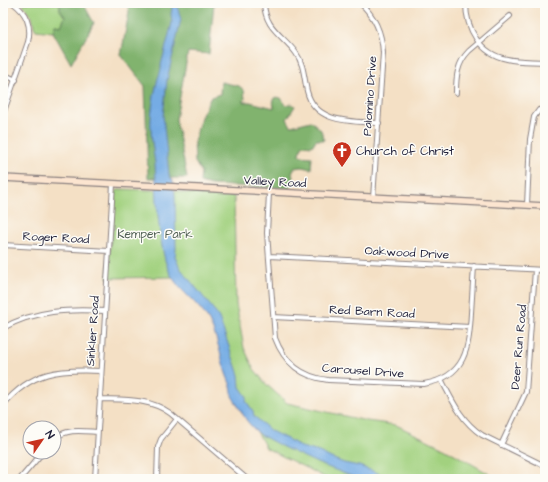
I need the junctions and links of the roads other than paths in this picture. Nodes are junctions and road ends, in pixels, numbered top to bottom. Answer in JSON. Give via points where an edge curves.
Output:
{"nodes":[{"id":1,"x":13,"y":3,"type":"edge"},
{"id":2,"x":264,"y":3,"type":"edge"},
{"id":3,"x":360,"y":3,"type":"edge"},
{"id":4,"x":466,"y":3,"type":"edge"},
{"id":5,"x":510,"y":16,"type":"dead end"},
{"id":6,"x":479,"y":42,"type":"junction"},
{"id":7,"x":545,"y":62,"type":"edge"},
{"id":8,"x":3,"y":74,"type":"edge"},
{"id":9,"x":16,"y":80,"type":"junction"},
{"id":10,"x":456,"y":93,"type":"dead end"},
{"id":11,"x":540,"y":110,"type":"dead end"},
{"id":12,"x":3,"y":114,"type":"edge"},
{"id":13,"x":379,"y":123,"type":"junction"},
{"id":14,"x":3,"y":178,"type":"edge"},
{"id":15,"x":113,"y":184,"type":"junction"},
{"id":16,"x":269,"y":193,"type":"junction"},
{"id":17,"x":373,"y":198,"type":"junction"},
{"id":18,"x":527,"y":206,"type":"junction"},
{"id":19,"x":545,"y":206,"type":"edge"},
{"id":20,"x":3,"y":245,"type":"edge"},
{"id":21,"x":109,"y":251,"type":"junction"},
{"id":22,"x":268,"y":256,"type":"junction"},
{"id":23,"x":474,"y":266,"type":"junction"},
{"id":24,"x":535,"y":270,"type":"junction"},
{"id":25,"x":545,"y":270,"type":"edge"},
{"id":26,"x":105,"y":311,"type":"junction"},
{"id":27,"x":273,"y":316,"type":"junction"},
{"id":28,"x":470,"y":326,"type":"junction"},
{"id":29,"x":3,"y":328,"type":"edge"},
{"id":30,"x":101,"y":371,"type":"junction"},
{"id":31,"x":441,"y":379,"type":"junction"},
{"id":32,"x":99,"y":399,"type":"junction"},
{"id":33,"x":3,"y":405,"type":"edge"},
{"id":34,"x":177,"y":419,"type":"junction"},
{"id":35,"x":98,"y":432,"type":"junction"},
{"id":36,"x":62,"y":434,"type":"edge"},
{"id":37,"x":501,"y":445,"type":"junction"},
{"id":38,"x":36,"y":460,"type":"edge"},
{"id":39,"x":545,"y":466,"type":"edge"},
{"id":40,"x":242,"y":474,"type":"junction"},
{"id":41,"x":20,"y":479,"type":"edge"},
{"id":42,"x":95,"y":479,"type":"edge"},
{"id":43,"x":157,"y":479,"type":"edge"},
{"id":44,"x":237,"y":479,"type":"edge"},
{"id":45,"x":248,"y":479,"type":"edge"}],
"edges":[{"from":1,"to":9,"type":"street","via":[[24,15],[29,33]]},
{"from":2,"to":13,"type":"street","via":[[265,13],[272,27],[299,57],[309,96],[315,107],[328,117],[338,120]]},
{"from":3,"to":13,"type":"street","name":"Palomino Drive","via":[[374,19],[383,44]]},
{"from":4,"to":6,"type":"street","via":[[469,26]]},
{"from":5,"to":6,"type":"street"},
{"from":6,"to":7,"type":"street","via":[[502,58]]},
{"from":6,"to":10,"type":"street","via":[[460,62]]},
{"from":8,"to":9,"type":"street"},
{"from":9,"to":12,"type":"street"},
{"from":11,"to":18,"type":"street","via":[[534,117],[530,139]]},
{"from":13,"to":17,"type":"street","name":"Palomino Drive"},
{"from":14,"to":15,"type":"street","name":"Valley Road"},
{"from":15,"to":16,"type":"street","name":"Valley Road"},
{"from":15,"to":21,"type":"street","name":"Sinkler Road"},
{"from":16,"to":17,"type":"street","name":"Valley Road"},
{"from":16,"to":22,"type":"street","name":"Carousel Drive"},
{"from":17,"to":18,"type":"street","name":"Valley Road"},
{"from":18,"to":19,"type":"street","name":"Valley Road"},
{"from":20,"to":21,"type":"street","name":"Roger Road"},
{"from":21,"to":26,"type":"street","name":"Sinkler Road"},
{"from":22,"to":23,"type":"street","name":"Oakwood Drive"},
{"from":22,"to":27,"type":"street","name":"Carousel Drive"},
{"from":23,"to":24,"type":"street","name":"Oakwood Drive"},
{"from":23,"to":28,"type":"street","name":"Carousel Drive"},
{"from":24,"to":25,"type":"street","name":"Oakwood Drive"},
{"from":24,"to":37,"type":"street","name":"Deer Run Road","via":[[526,392]]},
{"from":26,"to":29,"type":"street","via":[[48,312]]},
{"from":26,"to":30,"type":"street","name":"Sinkler Road"},
{"from":27,"to":28,"type":"street","name":"Red Barn Road"},
{"from":27,"to":31,"type":"street","name":"Carousel Drive","via":[[275,338],[285,357],[298,369],[313,377],[409,384],[424,384]]},
{"from":28,"to":31,"type":"street","name":"Carousel Drive","via":[[467,348],[461,362]]},
{"from":30,"to":32,"type":"street","name":"Sinkler Road"},
{"from":30,"to":33,"type":"street","via":[[65,370],[43,376],[18,390]]},
{"from":31,"to":37,"type":"street","via":[[465,421],[482,435]]},
{"from":32,"to":34,"type":"street","via":[[146,402],[159,406]]},
{"from":32,"to":35,"type":"street","name":"Sinkler Road"},
{"from":34,"to":40,"type":"street"},
{"from":34,"to":43,"type":"street","via":[[161,439],[158,447]]},
{"from":35,"to":36,"type":"street","via":[[69,431]]},
{"from":35,"to":42,"type":"street","name":"Sinkler Road"},
{"from":37,"to":39,"type":"street"},
{"from":38,"to":41,"type":"street"},
{"from":40,"to":44,"type":"street"},
{"from":40,"to":45,"type":"street"}]}
